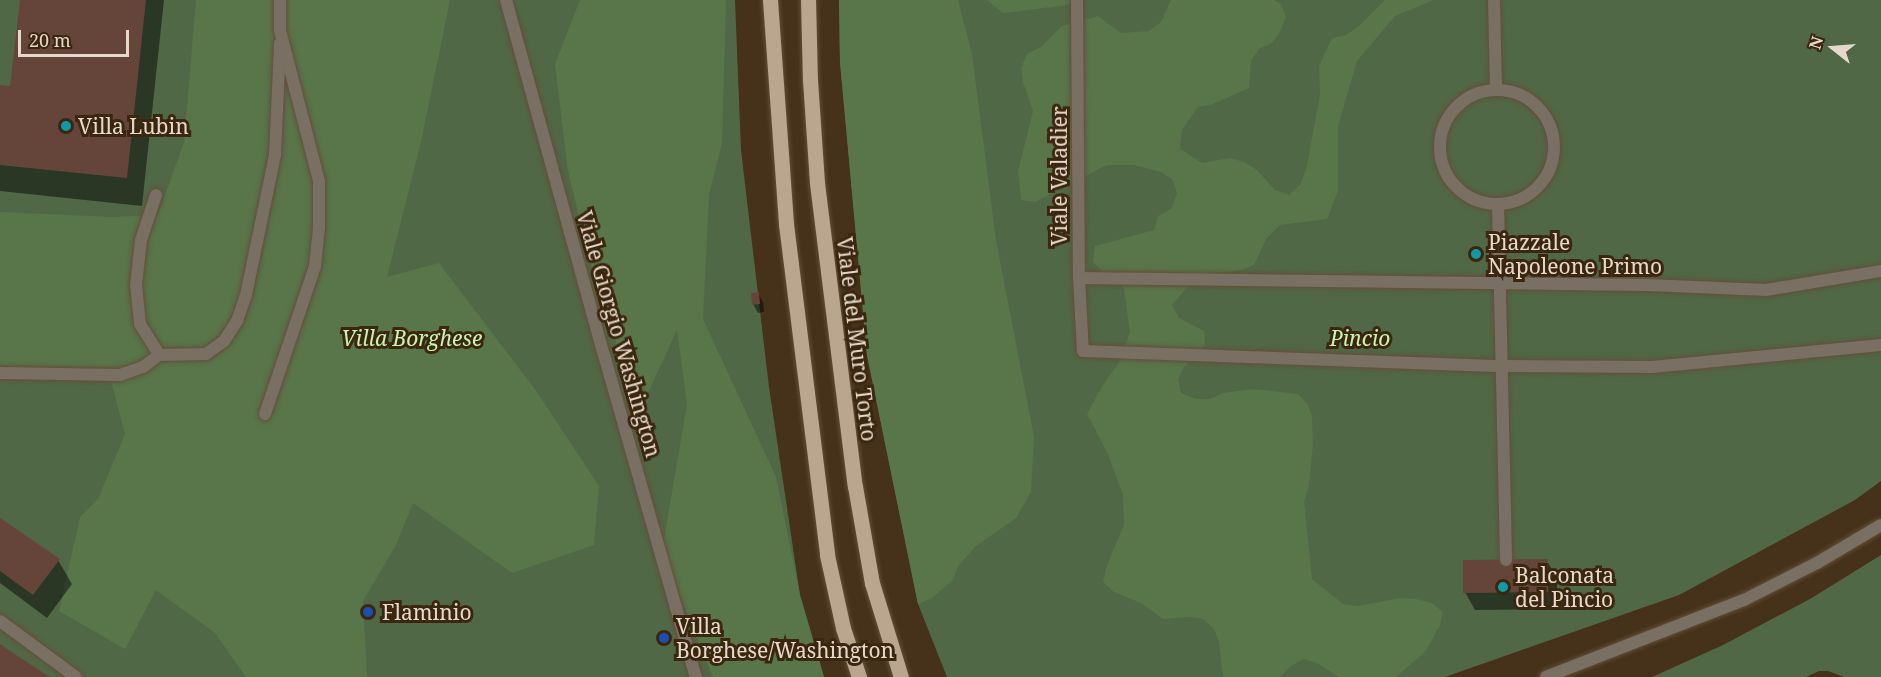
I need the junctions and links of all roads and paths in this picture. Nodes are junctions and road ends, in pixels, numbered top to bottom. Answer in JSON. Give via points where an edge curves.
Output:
{"nodes":[{"id":1,"x":280,"y":0,"type":"edge"},
{"id":2,"x":289,"y":0,"type":"edge"},
{"id":3,"x":506,"y":0,"type":"edge"},
{"id":4,"x":770,"y":0,"type":"edge"},
{"id":5,"x":808,"y":0,"type":"edge"},
{"id":6,"x":1077,"y":0,"type":"edge"},
{"id":7,"x":1494,"y":0,"type":"edge"},
{"id":8,"x":280,"y":30,"type":"junction"},
{"id":9,"x":1496,"y":90,"type":"junction"},
{"id":10,"x":156,"y":195,"type":"dead end"},
{"id":11,"x":1498,"y":204,"type":"junction"},
{"id":12,"x":1881,"y":271,"type":"edge"},
{"id":13,"x":1079,"y":278,"type":"junction"},
{"id":14,"x":1500,"y":284,"type":"junction"},
{"id":15,"x":1881,"y":345,"type":"edge"},
{"id":16,"x":159,"y":355,"type":"junction"},
{"id":17,"x":1502,"y":366,"type":"junction"},
{"id":18,"x":0,"y":373,"type":"edge"},
{"id":19,"x":265,"y":414,"type":"dead end"},
{"id":20,"x":1881,"y":525,"type":"edge"},
{"id":21,"x":1506,"y":560,"type":"dead end"},
{"id":22,"x":0,"y":621,"type":"edge"},
{"id":23,"x":76,"y":677,"type":"edge"},
{"id":24,"x":696,"y":677,"type":"edge"},
{"id":25,"x":859,"y":677,"type":"edge"},
{"id":26,"x":901,"y":677,"type":"edge"},
{"id":27,"x":1546,"y":677,"type":"edge"}],
"edges":[{"from":1,"to":8,"type":"street"},
{"from":2,"to":8,"type":"street"},
{"from":3,"to":24,"type":"street","name":"Viale Giorgio Washington"},
{"from":4,"to":25,"type":"main road","via":[[786,224],[827,555],[843,628]]},
{"from":5,"to":26,"type":"main road","name":"Viale del Muro Torto","via":[[817,183],[854,474],[872,583]]},
{"from":6,"to":13,"type":"street","name":"Viale Valadier"},
{"from":7,"to":9,"type":"street"},
{"from":8,"to":16,"type":"street","via":[[275,155],[237,321],[224,341],[206,354]]},
{"from":8,"to":19,"type":"street","via":[[319,181],[320,227],[315,266]]},
{"from":9,"to":11,"type":"street","via":[[1470,98],[1450,114],[1442,131],[1440,149],[1443,166],[1464,195]]},
{"from":9,"to":11,"type":"street","via":[[1514,92],[1536,106],[1551,128],[1554,146],[1544,180],[1532,193]]},
{"from":10,"to":16,"type":"street","via":[[141,240],[136,285],[140,324]]},
{"from":11,"to":14,"type":"street"},
{"from":12,"to":14,"type":"street","via":[[1766,290]]},
{"from":13,"to":14,"type":"street"},
{"from":13,"to":17,"type":"street","name":"Viale Valadier","via":[[1083,351]]},
{"from":14,"to":17,"type":"street"},
{"from":15,"to":17,"type":"street","via":[[1652,367]]},
{"from":16,"to":18,"type":"street","via":[[143,367],[120,375]]},
{"from":17,"to":21,"type":"street"},
{"from":20,"to":27,"type":"street","via":[[1744,600]]},
{"from":22,"to":23,"type":"street"}]}
